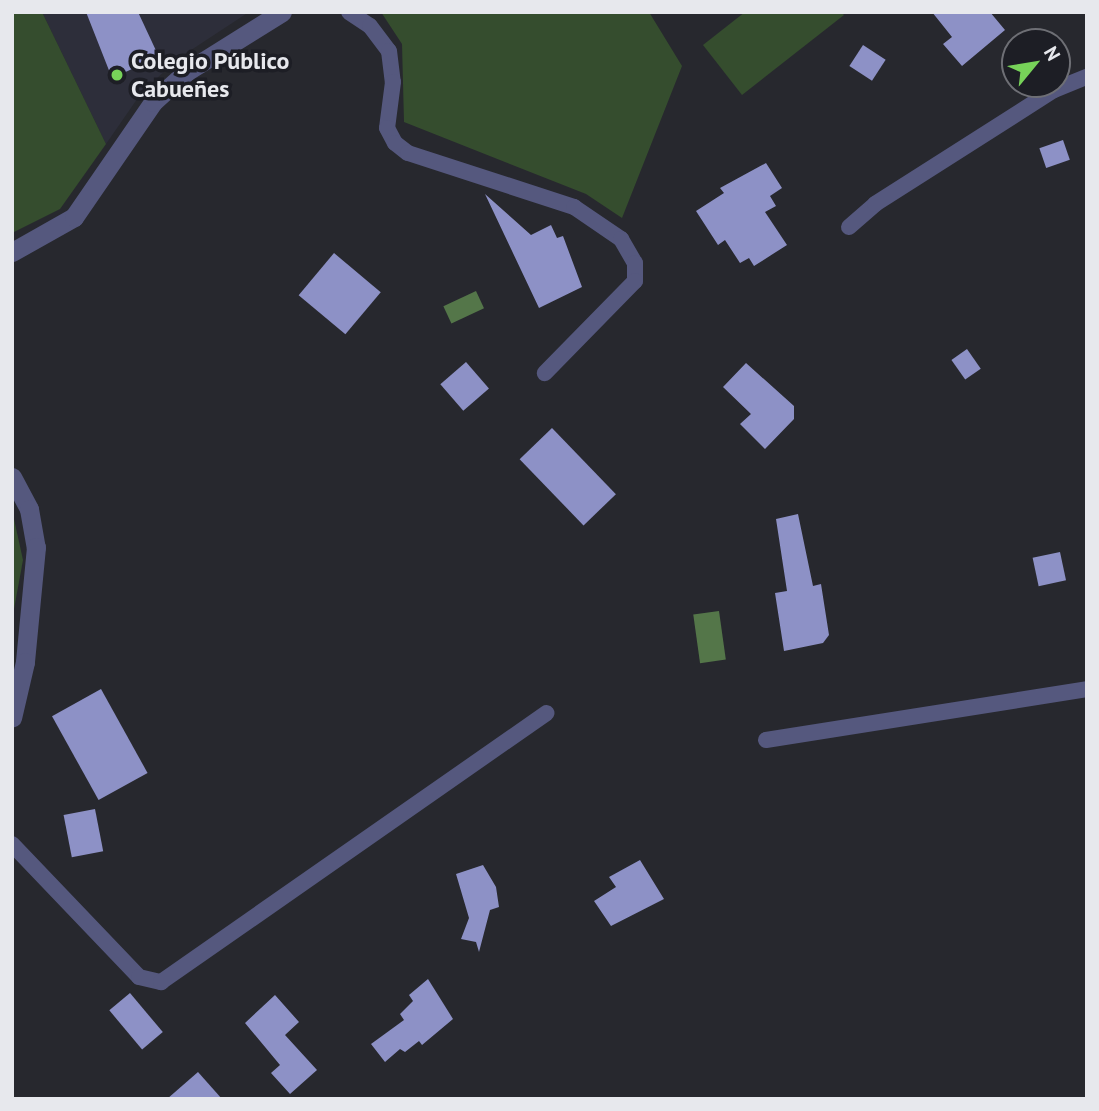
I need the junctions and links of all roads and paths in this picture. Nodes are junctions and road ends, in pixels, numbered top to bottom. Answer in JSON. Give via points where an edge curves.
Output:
{"nodes":[{"id":1,"x":282,"y":12,"type":"edge"},
{"id":2,"x":349,"y":12,"type":"edge"},
{"id":3,"x":1087,"y":77,"type":"edge"},
{"id":4,"x":849,"y":227,"type":"dead end"},
{"id":5,"x":12,"y":252,"type":"edge"},
{"id":6,"x":545,"y":373,"type":"dead end"},
{"id":7,"x":12,"y":477,"type":"edge"},
{"id":8,"x":1087,"y":689,"type":"edge"},
{"id":9,"x":547,"y":713,"type":"dead end"},
{"id":10,"x":12,"y":718,"type":"edge"},
{"id":11,"x":766,"y":740,"type":"dead end"},
{"id":12,"x":12,"y":844,"type":"edge"}],
"edges":[{"from":1,"to":5,"type":"street","via":[[186,72],[153,102],[74,217]]},
{"from":2,"to":6,"type":"lane","via":[[370,26],[389,51],[393,82],[387,128],[396,143],[408,153],[574,207],[621,239],[635,263],[635,281]]},
{"from":3,"to":4,"type":"lane","via":[[1054,90],[875,204]]},
{"from":7,"to":10,"type":"street","via":[[29,509],[36,547],[25,663]]},
{"from":8,"to":11,"type":"lane"},
{"from":9,"to":12,"type":"lane","via":[[161,982],[139,977]]}]}
